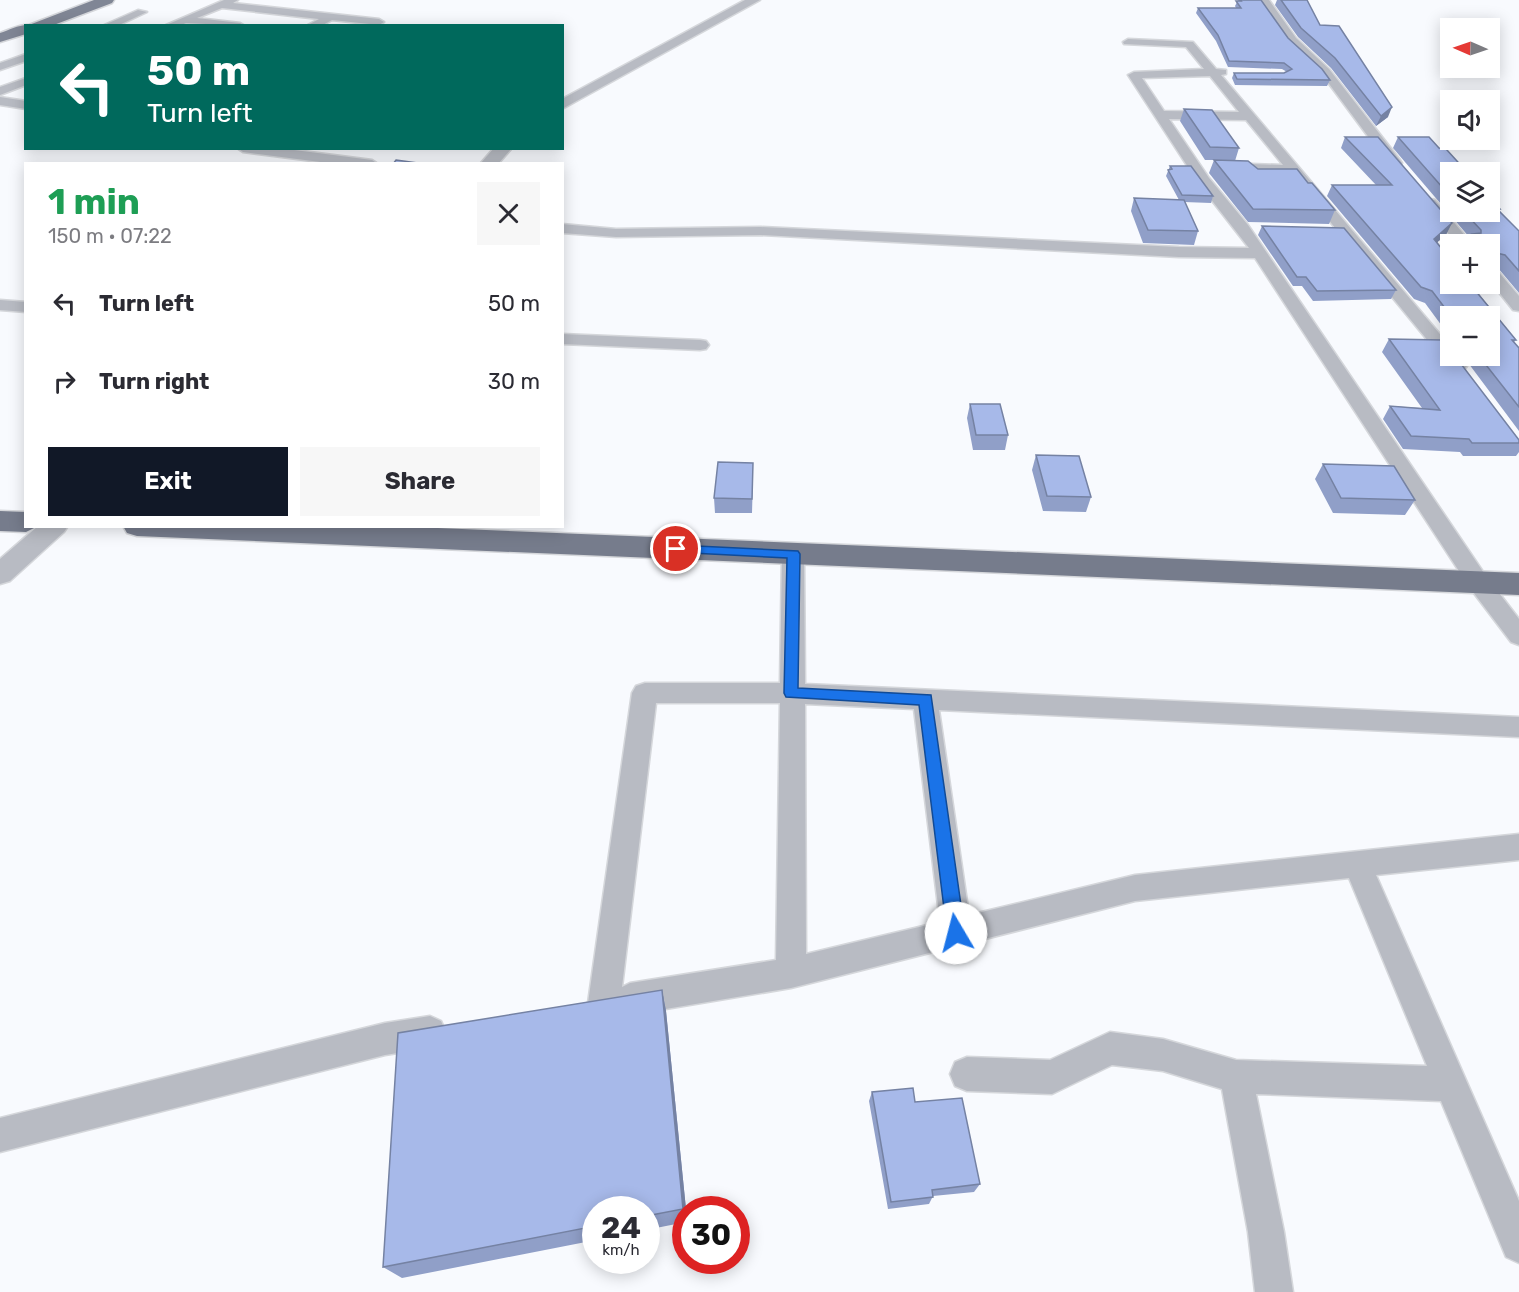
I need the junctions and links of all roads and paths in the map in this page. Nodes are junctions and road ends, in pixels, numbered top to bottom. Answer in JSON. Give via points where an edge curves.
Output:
{"nodes":[{"id":1,"x":107,"y":0,"type":"edge"},
{"id":2,"x":234,"y":0,"type":"edge"},
{"id":3,"x":754,"y":0,"type":"edge"},
{"id":4,"x":1265,"y":2,"type":"edge"},
{"id":5,"x":221,"y":5,"type":"junction"},
{"id":6,"x":351,"y":8,"type":"dead end"},
{"id":7,"x":142,"y":12,"type":"dead end"},
{"id":8,"x":331,"y":17,"type":"junction"},
{"id":9,"x":185,"y":20,"type":"junction"},
{"id":10,"x":379,"y":21,"type":"dead end"},
{"id":11,"x":41,"y":24,"type":"edge"},
{"id":12,"x":112,"y":24,"type":"edge"},
{"id":13,"x":174,"y":24,"type":"edge"},
{"id":14,"x":222,"y":24,"type":"edge"},
{"id":15,"x":315,"y":24,"type":"edge"},
{"id":16,"x":24,"y":30,"type":"edge"},
{"id":17,"x":0,"y":38,"type":"edge"},
{"id":18,"x":1128,"y":42,"type":"dead end"},
{"id":19,"x":24,"y":58,"type":"edge"},
{"id":20,"x":0,"y":67,"type":"edge"},
{"id":21,"x":1212,"y":72,"type":"junction"},
{"id":22,"x":1235,"y":73,"type":"edge"},
{"id":23,"x":24,"y":82,"type":"edge"},
{"id":24,"x":0,"y":91,"type":"edge"},
{"id":25,"x":0,"y":101,"type":"edge"},
{"id":26,"x":564,"y":104,"type":"edge"},
{"id":27,"x":24,"y":105,"type":"edge"},
{"id":28,"x":1161,"y":115,"type":"junction"},
{"id":29,"x":1248,"y":116,"type":"junction"},
{"id":30,"x":259,"y":150,"type":"edge"},
{"id":31,"x":502,"y":150,"type":"edge"},
{"id":32,"x":356,"y":162,"type":"edge"},
{"id":33,"x":490,"y":162,"type":"edge"},
{"id":34,"x":1195,"y":166,"type":"junction"},
{"id":35,"x":1293,"y":169,"type":"junction"},
{"id":36,"x":1407,"y":177,"type":"edge"},
{"id":37,"x":1421,"y":194,"type":"edge"},
{"id":38,"x":564,"y":228,"type":"edge"},
{"id":39,"x":1243,"y":228,"type":"junction"},
{"id":40,"x":1266,"y":229,"type":"edge"},
{"id":41,"x":1322,"y":230,"type":"edge"},
{"id":42,"x":1345,"y":231,"type":"junction"},
{"id":43,"x":1457,"y":234,"type":"edge"},
{"id":44,"x":1260,"y":253,"type":"junction"},
{"id":45,"x":1500,"y":284,"type":"edge"},
{"id":46,"x":0,"y":305,"type":"edge"},
{"id":47,"x":1519,"y":306,"type":"edge"},
{"id":48,"x":24,"y":307,"type":"edge"},
{"id":49,"x":564,"y":339,"type":"edge"},
{"id":50,"x":700,"y":345,"type":"dead end"},
{"id":51,"x":1468,"y":378,"type":"edge"},
{"id":52,"x":0,"y":520,"type":"edge"},
{"id":53,"x":24,"y":522,"type":"edge"},
{"id":54,"x":53,"y":528,"type":"edge"},
{"id":55,"x":184,"y":528,"type":"edge"},
{"id":56,"x":794,"y":554,"type":"junction"},
{"id":57,"x":0,"y":574,"type":"edge"},
{"id":58,"x":1478,"y":582,"type":"junction"},
{"id":59,"x":1519,"y":584,"type":"edge"},
{"id":60,"x":1519,"y":636,"type":"edge"},
{"id":61,"x":791,"y":693,"type":"junction"},
{"id":62,"x":926,"y":699,"type":"junction"},
{"id":63,"x":1519,"y":727,"type":"edge"},
{"id":64,"x":1519,"y":847,"type":"edge"},
{"id":65,"x":1357,"y":864,"type":"junction"},
{"id":66,"x":956,"y":933,"type":"junction"},
{"id":67,"x":791,"y":973,"type":"junction"},
{"id":68,"x":454,"y":1028,"type":"edge"},
{"id":69,"x":967,"y":1074,"type":"dead end"},
{"id":70,"x":1236,"y":1077,"type":"junction"},
{"id":71,"x":1449,"y":1084,"type":"junction"},
{"id":72,"x":0,"y":1135,"type":"edge"},
{"id":73,"x":1519,"y":1244,"type":"edge"},
{"id":74,"x":1274,"y":1292,"type":"edge"}],
"edges":[{"from":1,"to":11,"type":"main road"},
{"from":2,"to":5,"type":"street"},
{"from":3,"to":26,"type":"street"},
{"from":4,"to":36,"type":"street","via":[[1292,40],[1325,71]]},
{"from":5,"to":8,"type":"street"},
{"from":5,"to":9,"type":"street"},
{"from":6,"to":8,"type":"street"},
{"from":7,"to":12,"type":"street"},
{"from":8,"to":10,"type":"street"},
{"from":8,"to":15,"type":"street"},
{"from":9,"to":13,"type":"street"},
{"from":9,"to":14,"type":"street"},
{"from":16,"to":17,"type":"main road"},
{"from":18,"to":21,"type":"street","via":[[1189,44]]},
{"from":19,"to":20,"type":"street"},
{"from":21,"to":22,"type":"street"},
{"from":21,"to":28,"type":"street","via":[[1134,75]]},
{"from":21,"to":29,"type":"street"},
{"from":23,"to":24,"type":"street"},
{"from":25,"to":27,"type":"street"},
{"from":28,"to":29,"type":"street"},
{"from":28,"to":34,"type":"street"},
{"from":29,"to":35,"type":"street"},
{"from":30,"to":32,"type":"street"},
{"from":31,"to":33,"type":"street"},
{"from":34,"to":35,"type":"street"},
{"from":34,"to":39,"type":"street"},
{"from":35,"to":42,"type":"street"},
{"from":37,"to":43,"type":"street"},
{"from":38,"to":44,"type":"street","via":[[616,232],[761,231]]},
{"from":39,"to":40,"type":"street"},
{"from":39,"to":44,"type":"street"},
{"from":41,"to":42,"type":"street"},
{"from":42,"to":51,"type":"street"},
{"from":44,"to":58,"type":"street"},
{"from":45,"to":47,"type":"street"},
{"from":46,"to":48,"type":"street"},
{"from":49,"to":50,"type":"street"},
{"from":52,"to":53,"type":"highway"},
{"from":54,"to":57,"type":"street"},
{"from":55,"to":56,"type":"highway"},
{"from":56,"to":58,"type":"highway"},
{"from":56,"to":61,"type":"street"},
{"from":58,"to":59,"type":"highway"},
{"from":58,"to":60,"type":"street"},
{"from":61,"to":62,"type":"street"},
{"from":61,"to":67,"type":"street"},
{"from":61,"to":67,"type":"street","via":[[645,693],[593,1005]]},
{"from":62,"to":63,"type":"street"},
{"from":62,"to":66,"type":"street"},
{"from":64,"to":65,"type":"street"},
{"from":65,"to":66,"type":"street","via":[[1135,888]]},
{"from":65,"to":71,"type":"street"},
{"from":66,"to":67,"type":"street"},
{"from":68,"to":72,"type":"street","via":[[386,1039]]},
{"from":69,"to":70,"type":"street","via":[[1052,1077],[1110,1048],[1163,1055]]},
{"from":70,"to":71,"type":"street"},
{"from":70,"to":74,"type":"street"},
{"from":71,"to":73,"type":"street"}]}
